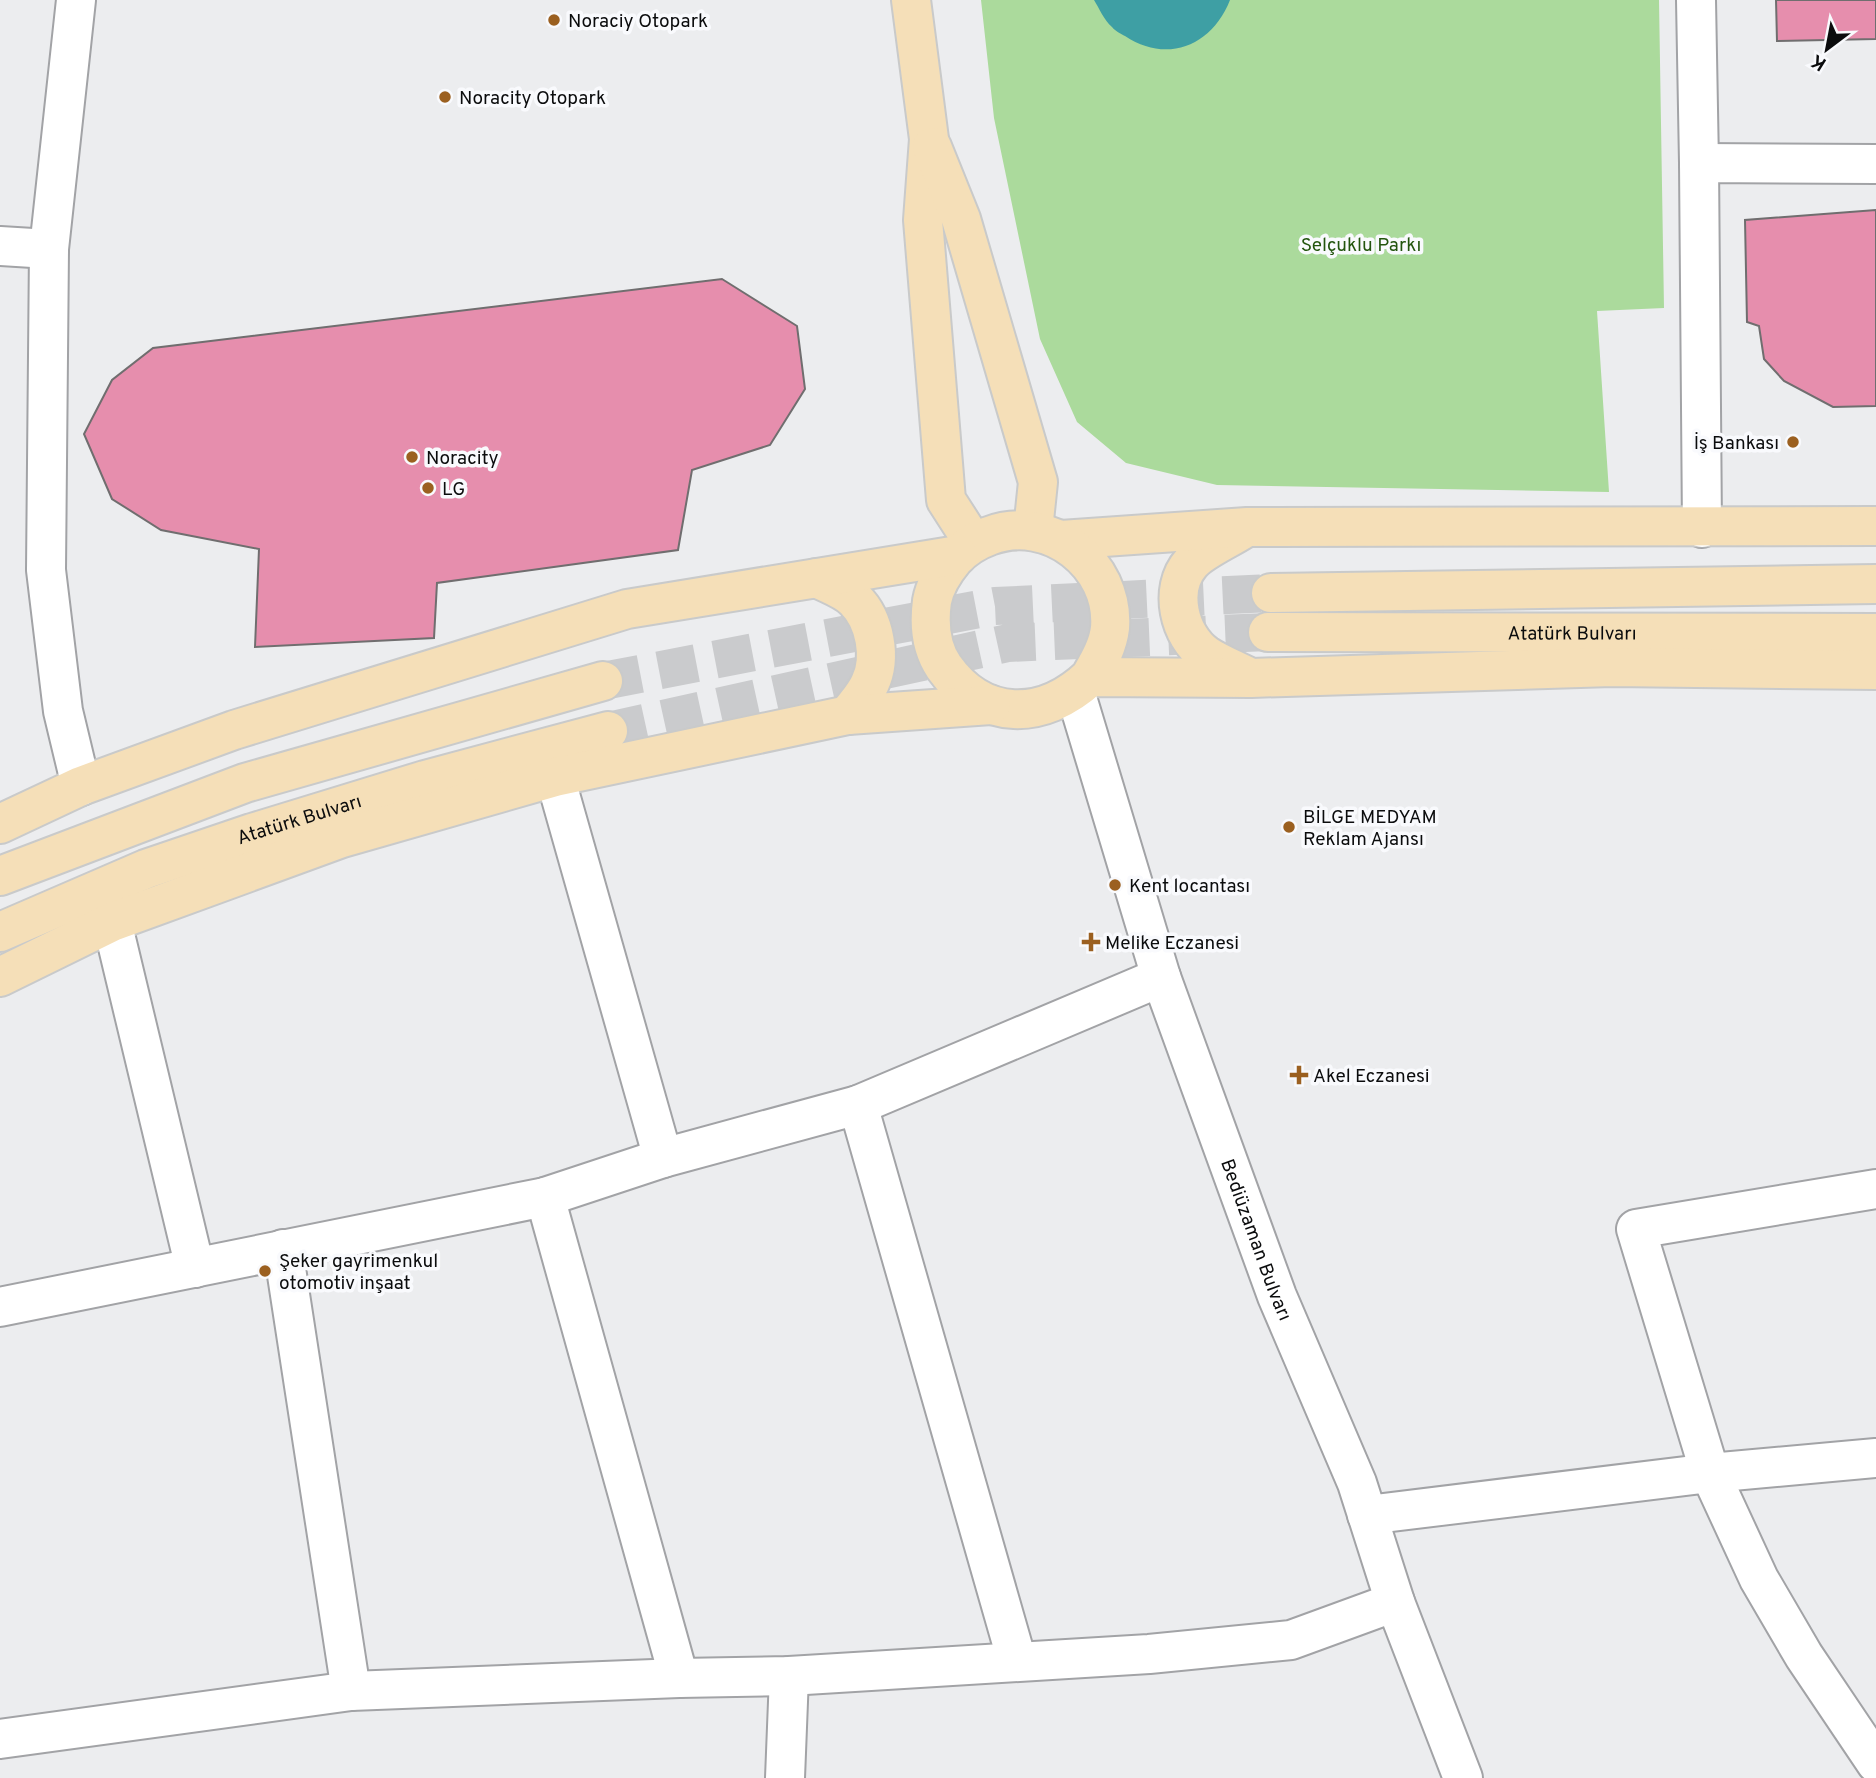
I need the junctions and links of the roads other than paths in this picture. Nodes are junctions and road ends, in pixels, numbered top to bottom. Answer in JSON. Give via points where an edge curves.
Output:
{"nodes":[{"id":1,"x":76,"y":0,"type":"edge"},
{"id":2,"x":911,"y":0,"type":"edge"},
{"id":3,"x":1696,"y":0,"type":"edge"},
{"id":4,"x":929,"y":139,"type":"junction"},
{"id":5,"x":1699,"y":163,"type":"junction"},
{"id":6,"x":1876,"y":164,"type":"edge"},
{"id":7,"x":0,"y":246,"type":"edge"},
{"id":8,"x":49,"y":248,"type":"junction"},
{"id":9,"x":1876,"y":526,"type":"edge"},
{"id":10,"x":1247,"y":527,"type":"junction"},
{"id":11,"x":1702,"y":528,"type":"junction"},
{"id":12,"x":1047,"y":535,"type":"junction"},
{"id":13,"x":966,"y":548,"type":"junction"},
{"id":14,"x":817,"y":578,"type":"junction"},
{"id":15,"x":1876,"y":584,"type":"edge"},
{"id":16,"x":1271,"y":593,"type":"tunnel mouth"},
{"id":17,"x":1268,"y":632,"type":"tunnel mouth"},
{"id":18,"x":1876,"y":633,"type":"edge"},
{"id":19,"x":1876,"y":670,"type":"edge"},
{"id":20,"x":1251,"y":678,"type":"junction"},
{"id":21,"x":603,"y":681,"type":"tunnel mouth"},
{"id":22,"x":1083,"y":684,"type":"junction"},
{"id":23,"x":991,"y":705,"type":"junction"},
{"id":24,"x":848,"y":715,"type":"junction"},
{"id":25,"x":608,"y":731,"type":"tunnel mouth"},
{"id":26,"x":555,"y":777,"type":"junction"},
{"id":27,"x":81,"y":786,"type":"junction"},
{"id":28,"x":0,"y":824,"type":"edge"},
{"id":29,"x":0,"y":876,"type":"edge"},
{"id":30,"x":112,"y":922,"type":"junction"},
{"id":31,"x":0,"y":932,"type":"edge"},
{"id":32,"x":0,"y":977,"type":"edge"},
{"id":33,"x":1161,"y":978,"type":"junction"},
{"id":34,"x":858,"y":1105,"type":"junction"},
{"id":35,"x":663,"y":1158,"type":"junction"},
{"id":36,"x":1876,"y":1189,"type":"edge"},
{"id":37,"x":545,"y":1197,"type":"junction"},
{"id":38,"x":283,"y":1249,"type":"junction"},
{"id":39,"x":195,"y":1268,"type":"junction"},
{"id":40,"x":0,"y":1307,"type":"edge"},
{"id":41,"x":1876,"y":1458,"type":"edge"},
{"id":42,"x":1710,"y":1473,"type":"junction"},
{"id":43,"x":1367,"y":1515,"type":"junction"},
{"id":44,"x":1395,"y":1602,"type":"junction"},
{"id":45,"x":1017,"y":1661,"type":"junction"},
{"id":46,"x":789,"y":1676,"type":"junction"},
{"id":47,"x":680,"y":1678,"type":"junction"},
{"id":48,"x":351,"y":1691,"type":"junction"},
{"id":49,"x":0,"y":1740,"type":"edge"},
{"id":50,"x":1876,"y":1762,"type":"edge"},
{"id":51,"x":785,"y":1778,"type":"edge"},
{"id":52,"x":1463,"y":1778,"type":"edge"}],
"edges":[{"from":1,"to":8,"type":"street"},
{"from":2,"to":4,"type":"main road"},
{"from":3,"to":5,"type":"street"},
{"from":4,"to":12,"type":"main road","via":[[961,219],[1038,482]]},
{"from":4,"to":13,"type":"main road","via":[[923,220],[946,500]]},
{"from":5,"to":6,"type":"street"},
{"from":5,"to":11,"type":"street"},
{"from":7,"to":8,"type":"street"},
{"from":8,"to":27,"type":"street","via":[[46,570],[64,711]]},
{"from":9,"to":11,"type":"main road"},
{"from":10,"to":11,"type":"main road"},
{"from":10,"to":12,"type":"main road"},
{"from":10,"to":20,"type":"main road","via":[[1192,561],[1180,581],[1178,604],[1193,643],[1207,656]]},
{"from":12,"to":13,"type":"main road","via":[[1002,531]]},
{"from":12,"to":22,"type":"main road","via":[[1083,556],[1099,577],[1108,602],[1110,628],[1103,654]]},
{"from":13,"to":14,"type":"main road"},
{"from":13,"to":23,"type":"main road","via":[[943,572],[934,593],[932,639],[953,679]]},
{"from":14,"to":24,"type":"main road","via":[[854,599],[867,616],[874,638],[871,683]]},
{"from":14,"to":27,"type":"main road","via":[[627,609],[234,730]]},
{"from":15,"to":16,"type":"main road"},
{"from":17,"to":18,"type":"main road","name":"Atatürk Bulvarı"},
{"from":19,"to":20,"type":"main road","via":[[1612,667]]},
{"from":20,"to":22,"type":"main road"},
{"from":21,"to":29,"type":"main road","via":[[245,783]]},
{"from":22,"to":23,"type":"main road","via":[[1049,705],[1020,710]]},
{"from":22,"to":33,"type":"street","name":"Bediüzaman Bulvarı"},
{"from":23,"to":24,"type":"main road"},
{"from":24,"to":26,"type":"main road"},
{"from":25,"to":31,"type":"main road","name":"Atatürk Bulvarı","via":[[252,833],[146,869]]},
{"from":26,"to":30,"type":"main road","via":[[342,838]]},
{"from":26,"to":35,"type":"street"},
{"from":27,"to":28,"type":"main road"},
{"from":30,"to":32,"type":"main road"},
{"from":30,"to":39,"type":"street"},
{"from":33,"to":34,"type":"street"},
{"from":33,"to":43,"type":"street","name":"Bediüzaman Bulvarı","via":[[1276,1296]]},
{"from":34,"to":35,"type":"street"},
{"from":34,"to":45,"type":"street"},
{"from":35,"to":37,"type":"street"},
{"from":36,"to":42,"type":"street","via":[[1636,1229]]},
{"from":37,"to":38,"type":"street"},
{"from":37,"to":47,"type":"street"},
{"from":38,"to":39,"type":"street"},
{"from":38,"to":48,"type":"street"},
{"from":39,"to":40,"type":"street"},
{"from":41,"to":42,"type":"street"},
{"from":42,"to":43,"type":"street"},
{"from":42,"to":50,"type":"street","via":[[1759,1578],[1804,1656]]},
{"from":43,"to":44,"type":"street","name":"Bediüzaman Bulvarı"},
{"from":44,"to":45,"type":"street","via":[[1291,1640]]},
{"from":44,"to":52,"type":"street","name":"Bediüzaman Bulvarı"},
{"from":45,"to":46,"type":"street"},
{"from":46,"to":47,"type":"street"},
{"from":46,"to":51,"type":"street"},
{"from":47,"to":48,"type":"street"},
{"from":48,"to":49,"type":"street"}]}
